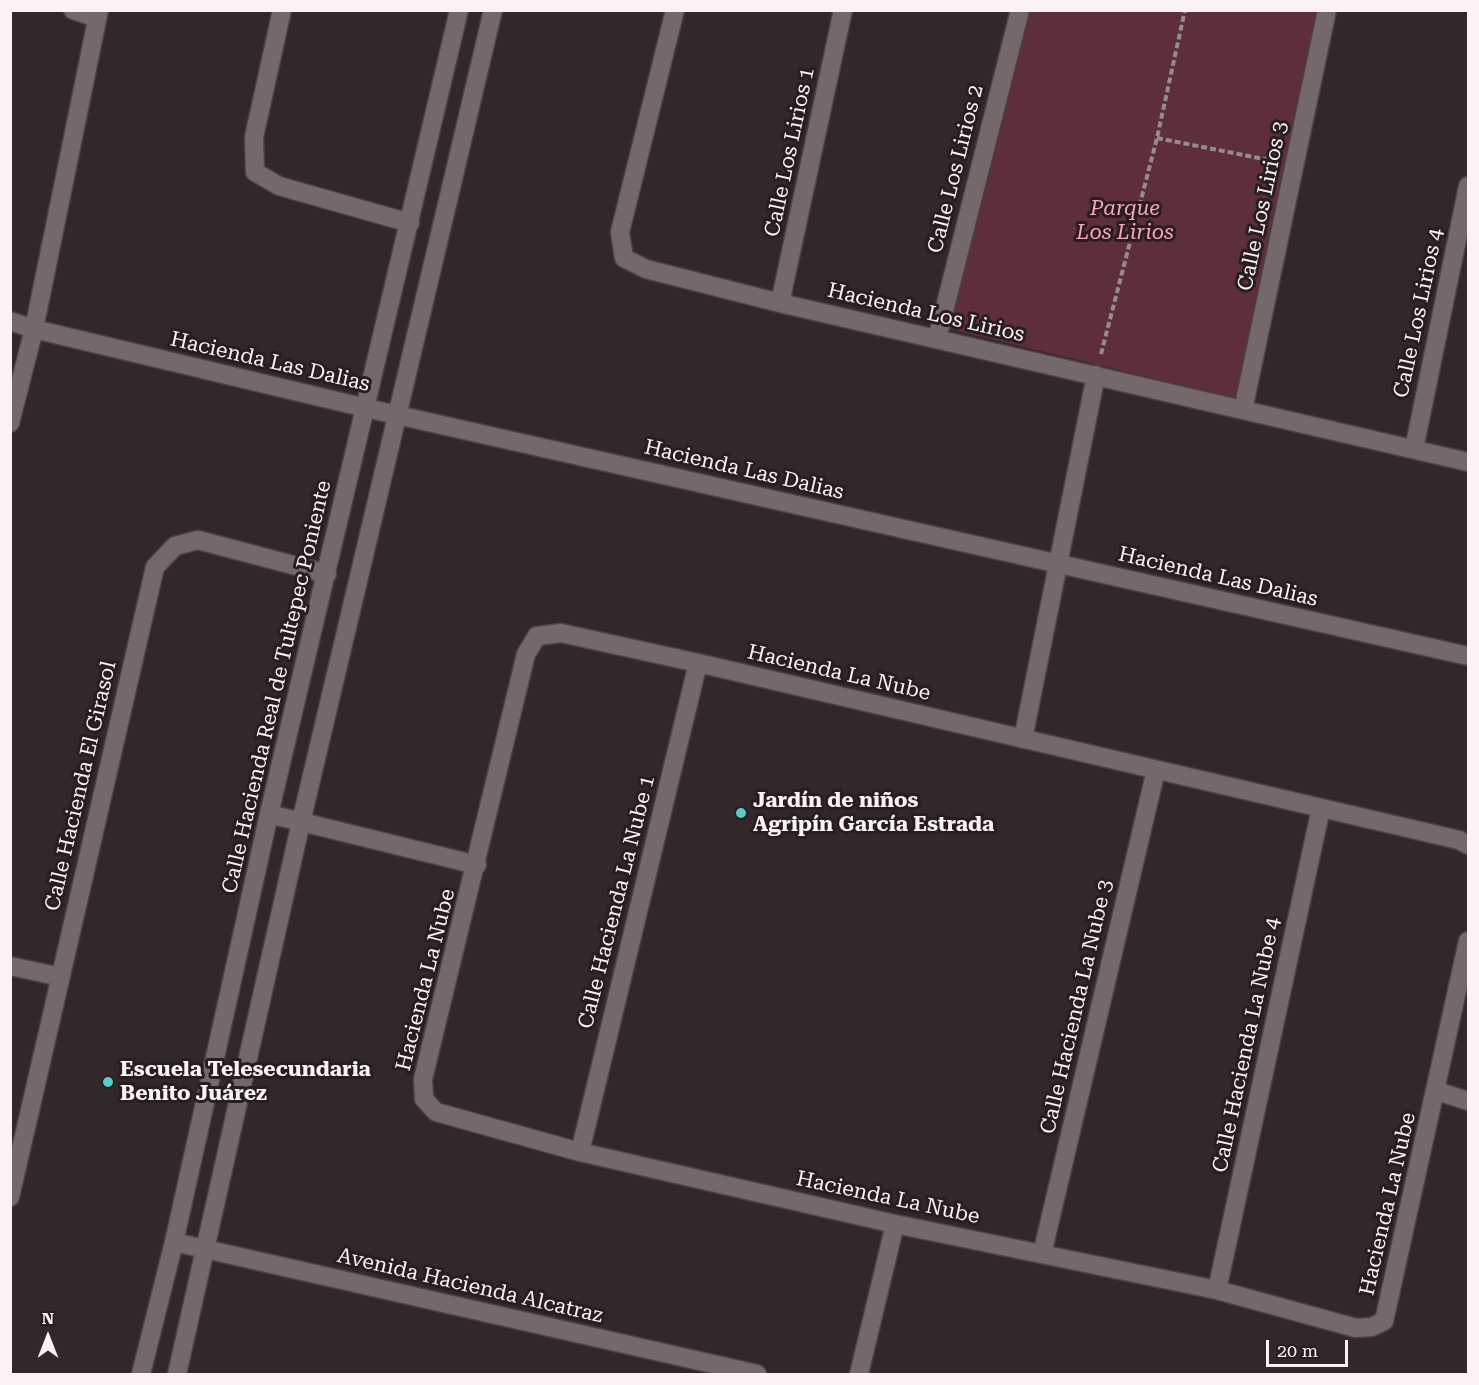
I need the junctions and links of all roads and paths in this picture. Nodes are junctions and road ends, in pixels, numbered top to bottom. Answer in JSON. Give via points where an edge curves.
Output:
{"nodes":[{"id":1,"x":73,"y":10,"type":"edge"},
{"id":2,"x":282,"y":10,"type":"edge"},
{"id":3,"x":459,"y":10,"type":"edge"},
{"id":4,"x":493,"y":10,"type":"edge"},
{"id":5,"x":843,"y":10,"type":"edge"},
{"id":6,"x":1020,"y":10,"type":"edge"},
{"id":7,"x":1185,"y":10,"type":"edge"},
{"id":8,"x":1327,"y":10,"type":"edge"},
{"id":9,"x":674,"y":11,"type":"edge"},
{"id":10,"x":98,"y":14,"type":"edge"},
{"id":11,"x":1157,"y":138,"type":"junction"},
{"id":12,"x":1294,"y":165,"type":"junction"},
{"id":13,"x":1468,"y":186,"type":"edge"},
{"id":14,"x":410,"y":222,"type":"junction"},
{"id":15,"x":780,"y":303,"type":"junction"},
{"id":16,"x":10,"y":321,"type":"edge"},
{"id":17,"x":34,"y":329,"type":"junction"},
{"id":18,"x":937,"y":339,"type":"junction"},
{"id":19,"x":1096,"y":375,"type":"junction"},
{"id":20,"x":366,"y":408,"type":"junction"},
{"id":21,"x":1243,"y":410,"type":"junction"},
{"id":22,"x":399,"y":415,"type":"junction"},
{"id":23,"x":10,"y":423,"type":"edge"},
{"id":24,"x":1414,"y":449,"type":"junction"},
{"id":25,"x":1468,"y":462,"type":"edge"},
{"id":26,"x":1059,"y":564,"type":"junction"},
{"id":27,"x":327,"y":574,"type":"junction"},
{"id":28,"x":1468,"y":656,"type":"edge"},
{"id":29,"x":698,"y":663,"type":"junction"},
{"id":30,"x":1023,"y":739,"type":"junction"},
{"id":31,"x":1156,"y":770,"type":"junction"},
{"id":32,"x":1321,"y":808,"type":"junction"},
{"id":33,"x":269,"y":814,"type":"junction"},
{"id":34,"x":301,"y":822,"type":"junction"},
{"id":35,"x":1468,"y":845,"type":"edge"},
{"id":36,"x":477,"y":865,"type":"junction"},
{"id":37,"x":1468,"y":941,"type":"edge"},
{"id":38,"x":10,"y":966,"type":"edge"},
{"id":39,"x":61,"y":977,"type":"junction"},
{"id":40,"x":1437,"y":1091,"type":"junction"},
{"id":41,"x":1468,"y":1101,"type":"edge"},
{"id":42,"x":580,"y":1152,"type":"junction"},
{"id":43,"x":10,"y":1197,"type":"edge"},
{"id":44,"x":895,"y":1224,"type":"junction"},
{"id":45,"x":174,"y":1242,"type":"junction"},
{"id":46,"x":206,"y":1249,"type":"junction"},
{"id":47,"x":1042,"y":1254,"type":"junction"},
{"id":48,"x":1217,"y":1290,"type":"junction"},
{"id":49,"x":141,"y":1374,"type":"edge"},
{"id":50,"x":177,"y":1374,"type":"edge"},
{"id":51,"x":757,"y":1374,"type":"edge"},
{"id":52,"x":859,"y":1374,"type":"edge"}],
"edges":[{"from":1,"to":10,"type":"street"},
{"from":2,"to":14,"type":"street","via":[[254,137],[255,172],[279,186]]},
{"from":3,"to":14,"type":"street","name":"Calle Hacienda Real de Tultepec Poniente"},
{"from":4,"to":22,"type":"street"},
{"from":5,"to":15,"type":"street","name":"Calle Los Lirios 1"},
{"from":6,"to":18,"type":"street","name":"Calle Los Lirios 2"},
{"from":7,"to":11,"type":"path"},
{"from":8,"to":12,"type":"street","name":"Calle Los Lirios 3"},
{"from":9,"to":15,"type":"street","name":"Hacienda Los Lirios","via":[[620,232],[624,258],[646,269]]},
{"from":10,"to":17,"type":"street"},
{"from":11,"to":12,"type":"path"},
{"from":11,"to":19,"type":"path"},
{"from":12,"to":21,"type":"street","name":"Calle Los Lirios 3"},
{"from":13,"to":24,"type":"street","name":"Calle Los Lirios 4"},
{"from":14,"to":20,"type":"street","name":"Calle Hacienda Real de Tultepec Poniente"},
{"from":15,"to":18,"type":"street","name":"Hacienda Los Lirios"},
{"from":16,"to":17,"type":"street","name":"Hacienda Las Dalias"},
{"from":17,"to":20,"type":"street","name":"Hacienda Las Dalias"},
{"from":17,"to":23,"type":"street"},
{"from":18,"to":19,"type":"street","name":"Hacienda Los Lirios"},
{"from":19,"to":21,"type":"street","name":"Hacienda Los Lirios"},
{"from":19,"to":26,"type":"street"},
{"from":20,"to":22,"type":"street","name":"Hacienda Las Dalias"},
{"from":20,"to":27,"type":"street","name":"Calle Hacienda Real de Tultepec Poniente"},
{"from":21,"to":24,"type":"street","name":"Hacienda Los Lirios"},
{"from":22,"to":26,"type":"street","name":"Hacienda Las Dalias"},
{"from":22,"to":34,"type":"street"},
{"from":24,"to":25,"type":"street","name":"Hacienda Los Lirios"},
{"from":26,"to":28,"type":"street","name":"Hacienda Las Dalias"},
{"from":26,"to":30,"type":"street"},
{"from":27,"to":33,"type":"street","name":"Calle Hacienda Real de Tultepec Poniente"},
{"from":27,"to":39,"type":"street","name":"Calle Hacienda El Girasol","via":[[198,540],[175,546],[155,567]]},
{"from":29,"to":30,"type":"street","name":"Hacienda La Nube"},
{"from":29,"to":36,"type":"street","name":"Hacienda La Nube","via":[[561,633],[537,636],[526,654]]},
{"from":29,"to":42,"type":"street","name":"Calle Hacienda La Nube 1"},
{"from":30,"to":31,"type":"street","name":"Hacienda La Nube"},
{"from":31,"to":32,"type":"street","name":"Hacienda La Nube"},
{"from":31,"to":47,"type":"street","name":"Calle Hacienda La Nube 3"},
{"from":32,"to":35,"type":"street","name":"Hacienda La Nube"},
{"from":32,"to":48,"type":"street","name":"Calle Hacienda La Nube 4"},
{"from":33,"to":34,"type":"street"},
{"from":33,"to":45,"type":"street","name":"Calle Hacienda Real de Tultepec Poniente"},
{"from":34,"to":36,"type":"street"},
{"from":34,"to":46,"type":"street"},
{"from":36,"to":42,"type":"street","name":"Hacienda La Nube","via":[[423,1079],[424,1099],[436,1112]]},
{"from":37,"to":40,"type":"street","name":"Hacienda La Nube"},
{"from":38,"to":39,"type":"street"},
{"from":39,"to":43,"type":"street","name":"Calle Hacienda El Girasol"},
{"from":40,"to":41,"type":"street"},
{"from":40,"to":48,"type":"street","name":"Hacienda La Nube","via":[[1384,1321],[1356,1328]]},
{"from":42,"to":44,"type":"street","name":"Hacienda La Nube"},
{"from":44,"to":47,"type":"street","name":"Hacienda La Nube"},
{"from":44,"to":52,"type":"street"},
{"from":45,"to":46,"type":"street","name":"Avenida Hacienda Alcatraz"},
{"from":45,"to":49,"type":"street","name":"Calle Hacienda Real de Tultepec Poniente"},
{"from":46,"to":50,"type":"street"},
{"from":46,"to":51,"type":"street","name":"Avenida Hacienda Alcatraz"},
{"from":47,"to":48,"type":"street","name":"Hacienda La Nube"}]}
